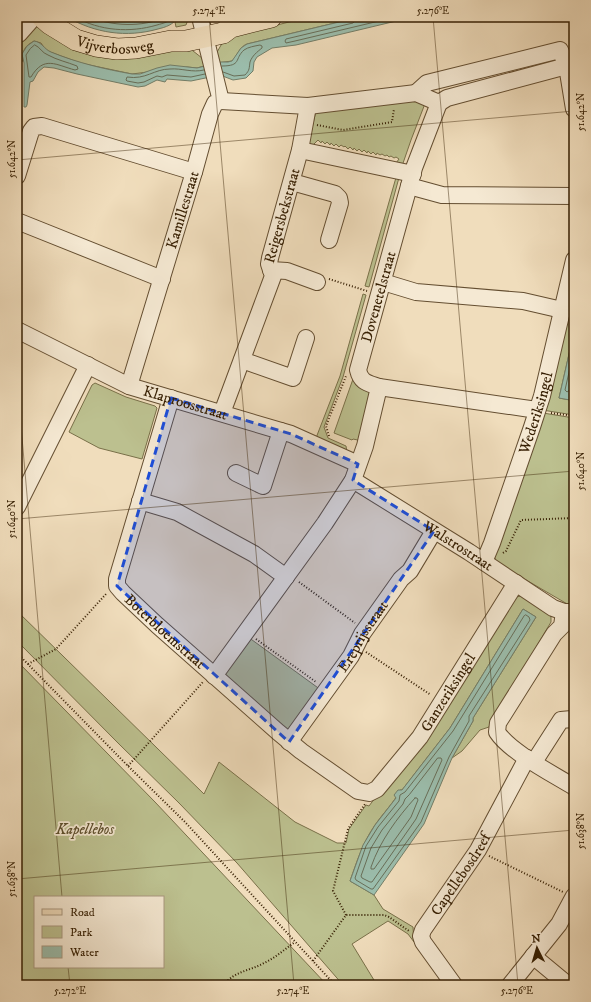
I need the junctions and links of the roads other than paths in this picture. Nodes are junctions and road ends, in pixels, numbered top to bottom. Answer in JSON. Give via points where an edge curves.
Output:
{"nodes":[{"id":1,"x":34,"y":17,"type":"edge"},
{"id":2,"x":42,"y":17,"type":"edge"},
{"id":3,"x":271,"y":17,"type":"edge"},
{"id":4,"x":202,"y":28,"type":"edge"},
{"id":5,"x":19,"y":34,"type":"dead end"},
{"id":6,"x":570,"y":65,"type":"edge"},
{"id":7,"x":416,"y":93,"type":"junction"},
{"id":8,"x":219,"y":95,"type":"junction"},
{"id":9,"x":438,"y":103,"type":"junction"},
{"id":10,"x":308,"y":106,"type":"junction"},
{"id":11,"x":574,"y":109,"type":"edge"},
{"id":12,"x":300,"y":150,"type":"junction"},
{"id":13,"x":194,"y":172,"type":"junction"},
{"id":14,"x":17,"y":176,"type":"edge"},
{"id":15,"x":411,"y":180,"type":"junction"},
{"id":16,"x":292,"y":182,"type":"junction"},
{"id":17,"x":574,"y":196,"type":"edge"},
{"id":18,"x":17,"y":221,"type":"edge"},
{"id":19,"x":329,"y":240,"type":"dead end"},
{"id":20,"x":574,"y":260,"type":"edge"},
{"id":21,"x":271,"y":270,"type":"junction"},
{"id":22,"x":162,"y":279,"type":"junction"},
{"id":23,"x":317,"y":282,"type":"road end"},
{"id":24,"x":381,"y":288,"type":"junction"},
{"id":25,"x":562,"y":310,"type":"junction"},
{"id":26,"x":17,"y":330,"type":"edge"},
{"id":27,"x":306,"y":338,"type":"dead end"},
{"id":28,"x":242,"y":360,"type":"junction"},
{"id":29,"x":88,"y":365,"type":"junction"},
{"id":30,"x":129,"y":386,"type":"junction"},
{"id":31,"x":379,"y":387,"type":"junction"},
{"id":32,"x":171,"y":398,"type":"junction"},
{"id":33,"x":538,"y":410,"type":"junction"},
{"id":34,"x":222,"y":413,"type":"junction"},
{"id":35,"x":281,"y":431,"type":"junction"},
{"id":36,"x":358,"y":464,"type":"junction"},
{"id":37,"x":236,"y":473,"type":"dead end"},
{"id":38,"x":352,"y":480,"type":"junction"},
{"id":39,"x":140,"y":501,"type":"junction"},
{"id":40,"x":17,"y":507,"type":"edge"},
{"id":41,"x":434,"y":531,"type":"junction"},
{"id":42,"x":487,"y":555,"type":"junction"},
{"id":43,"x":286,"y":577,"type":"junction"},
{"id":44,"x":516,"y":583,"type":"junction"},
{"id":45,"x":568,"y":621,"type":"edge"},
{"id":46,"x":212,"y":674,"type":"junction"},
{"id":47,"x":572,"y":719,"type":"dead end"},
{"id":48,"x":290,"y":742,"type":"junction"},
{"id":49,"x":530,"y":760,"type":"junction"},
{"id":50,"x":574,"y":787,"type":"edge"},
{"id":51,"x":368,"y":794,"type":"joint"},
{"id":52,"x":574,"y":896,"type":"edge"},
{"id":53,"x":533,"y":956,"type":"junction"},
{"id":54,"x":454,"y":985,"type":"edge"},
{"id":55,"x":510,"y":985,"type":"edge"},
{"id":56,"x":568,"y":985,"type":"edge"}],
"edges":[{"from":1,"to":5,"type":"street"},
{"from":2,"to":4,"type":"main road","name":"Vijverbosweg","via":[[76,40],[117,49],[186,41]]},
{"from":3,"to":4,"type":"main road","name":"Vijverbosweg","via":[[231,27],[223,33]]},
{"from":4,"to":8,"type":"street"},
{"from":6,"to":7,"type":"street","via":[[560,50],[552,51],[426,83]]},
{"from":6,"to":9,"type":"street","via":[[447,98]]},
{"from":6,"to":11,"type":"street"},
{"from":7,"to":9,"type":"street"},
{"from":7,"to":10,"type":"street"},
{"from":8,"to":10,"type":"street"},
{"from":8,"to":13,"type":"street","name":"Kamillestraat","via":[[210,114]]},
{"from":9,"to":15,"type":"street","name":"Dovenetelstraat"},
{"from":10,"to":12,"type":"street","name":"Reigersbekstraat"},
{"from":12,"to":15,"type":"street"},
{"from":12,"to":16,"type":"street","name":"Reigersbekstraat"},
{"from":13,"to":14,"type":"street","via":[[42,126],[34,127],[30,131]]},
{"from":13,"to":22,"type":"street","name":"Kamillestraat"},
{"from":15,"to":17,"type":"street","via":[[442,195]]},
{"from":15,"to":24,"type":"street","name":"Dovenetelstraat"},
{"from":16,"to":19,"type":"street","via":[[334,194],[339,198],[340,203]]},
{"from":16,"to":21,"type":"street","name":"Reigersbekstraat","via":[[270,258]]},
{"from":18,"to":22,"type":"street"},
{"from":20,"to":25,"type":"street","name":"Wederiksingel"},
{"from":21,"to":23,"type":"street","via":[[287,271]]},
{"from":21,"to":28,"type":"street","name":"Reigersbekstraat","via":[[273,276]]},
{"from":22,"to":30,"type":"street","name":"Kamillestraat"},
{"from":24,"to":25,"type":"street","via":[[524,301]]},
{"from":24,"to":31,"type":"street","name":"Dovenetelstraat","via":[[358,370],[359,377],[365,382]]},
{"from":25,"to":33,"type":"street","name":"Wederiksingel"},
{"from":26,"to":29,"type":"street","name":"Klaproosstraat"},
{"from":27,"to":28,"type":"street","via":[[293,378]]},
{"from":28,"to":34,"type":"street","name":"Reigersbekstraat"},
{"from":29,"to":30,"type":"street","name":"Klaproosstraat"},
{"from":29,"to":40,"type":"street"},
{"from":30,"to":32,"type":"street","name":"Klaproosstraat"},
{"from":31,"to":33,"type":"street","name":"Dovenetelstraat"},
{"from":31,"to":36,"type":"street","via":[[365,446]]},
{"from":32,"to":34,"type":"street","name":"Klaproosstraat"},
{"from":32,"to":39,"type":"street","name":"Boterbloemstraat"},
{"from":33,"to":42,"type":"street","name":"Wederiksingel"},
{"from":34,"to":35,"type":"street","name":"Klaproosstraat"},
{"from":35,"to":36,"type":"street","name":"Klaproosstraat"},
{"from":35,"to":37,"type":"street","via":[[264,486]]},
{"from":36,"to":38,"type":"street"},
{"from":38,"to":41,"type":"street","name":"Walstrostraat"},
{"from":38,"to":43,"type":"street"},
{"from":39,"to":43,"type":"street","via":[[177,512],[254,554]]},
{"from":39,"to":46,"type":"street","name":"Boterbloemstraat","via":[[117,586]]},
{"from":41,"to":42,"type":"street","name":"Walstrostraat"},
{"from":41,"to":48,"type":"street","name":"Ereprijsstraat","via":[[410,571],[401,579],[365,630],[350,656]]},
{"from":42,"to":44,"type":"street","name":"Walstrostraat"},
{"from":43,"to":46,"type":"street","via":[[247,632]]},
{"from":44,"to":45,"type":"street","name":"Walstrostraat"},
{"from":44,"to":51,"type":"street","name":"Ganzeriksingel","via":[[420,737],[377,789]]},
{"from":45,"to":49,"type":"street","via":[[554,634],[498,723],[497,732],[501,739]]},
{"from":46,"to":48,"type":"street","name":"Boterbloemstraat"},
{"from":47,"to":49,"type":"street","name":"Capellebosdreef","via":[[562,720]]},
{"from":48,"to":51,"type":"street","name":"Boterbloemstraat","via":[[358,791]]},
{"from":49,"to":50,"type":"street"},
{"from":49,"to":54,"type":"street","name":"Capellebosdreef","via":[[478,850],[423,930],[423,942]]},
{"from":52,"to":53,"type":"street","via":[[559,924]]},
{"from":53,"to":55,"type":"street"},
{"from":53,"to":56,"type":"street"}]}
